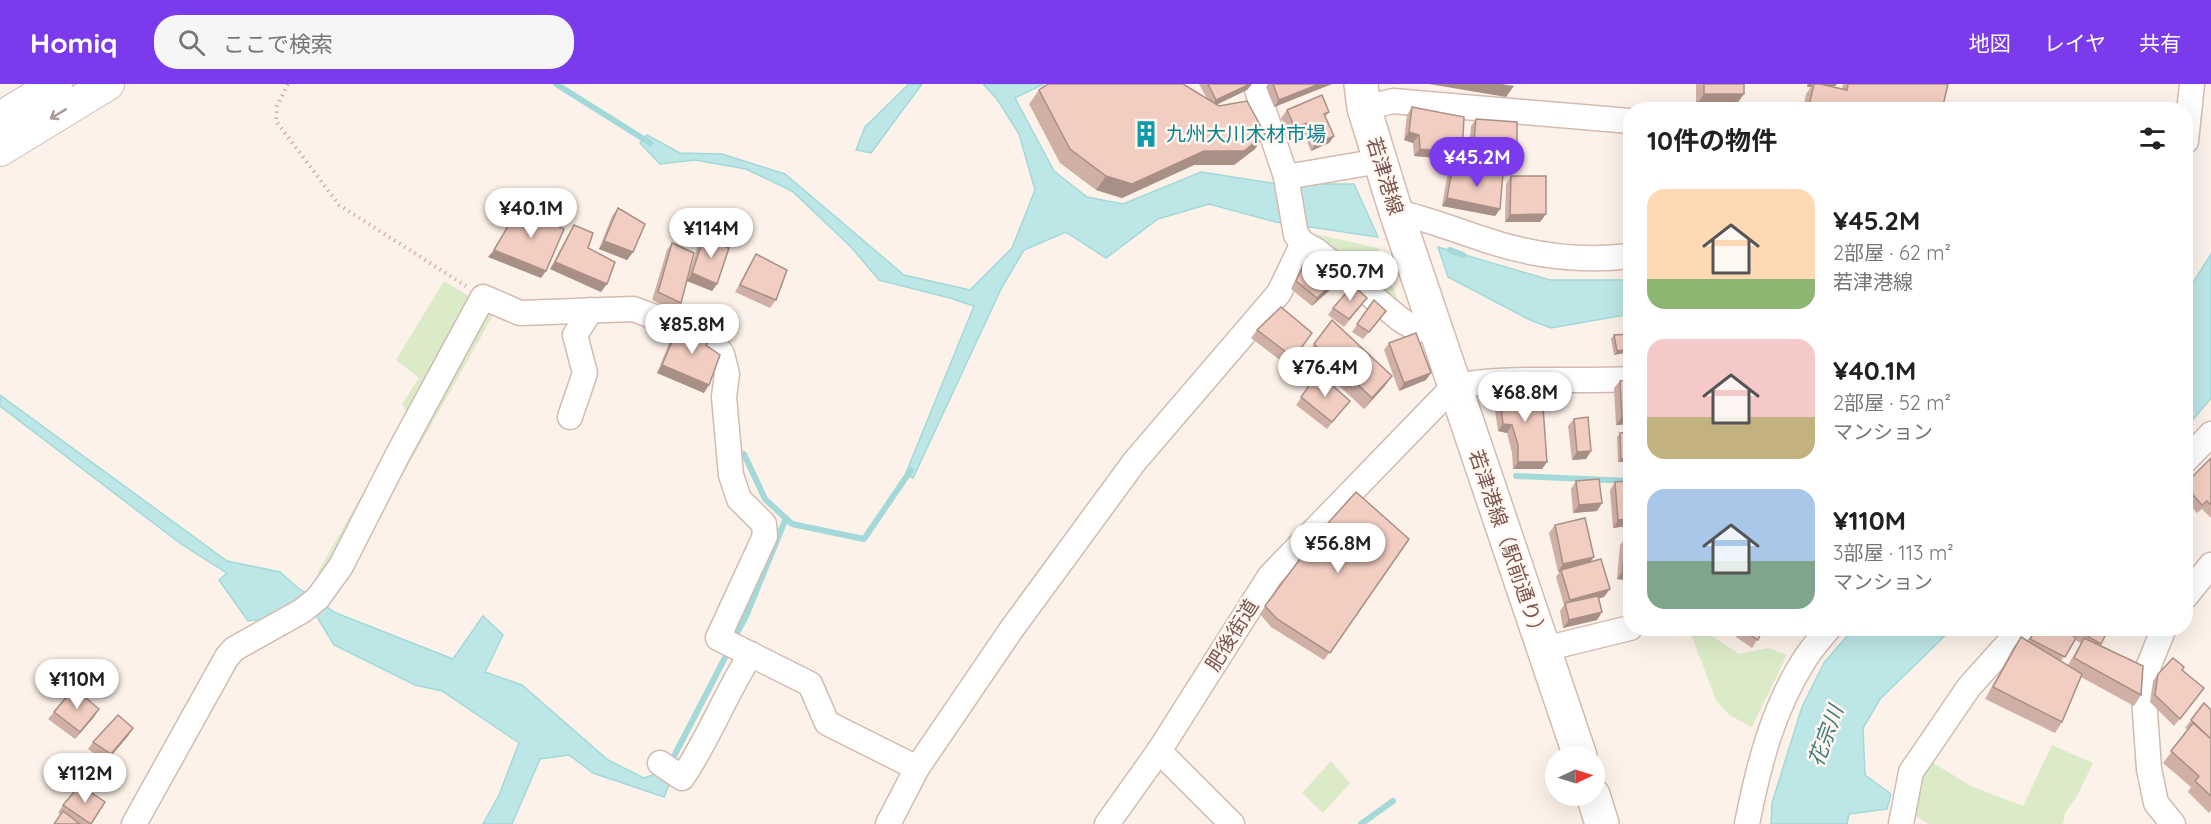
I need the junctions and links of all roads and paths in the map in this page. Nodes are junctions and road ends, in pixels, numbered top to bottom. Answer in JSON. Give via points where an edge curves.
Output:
{"nodes":[{"id":1,"x":56,"y":84,"type":"edge"},
{"id":2,"x":108,"y":84,"type":"edge"},
{"id":3,"x":288,"y":84,"type":"edge"},
{"id":4,"x":1255,"y":84,"type":"edge"},
{"id":5,"x":2192,"y":84,"type":"edge"},
{"id":6,"x":1362,"y":96,"type":"edge"},
{"id":7,"x":2190,"y":102,"type":"edge"},
{"id":8,"x":0,"y":118,"type":"edge"},
{"id":9,"x":1623,"y":120,"type":"edge"},
{"id":10,"x":0,"y":150,"type":"edge"},
{"id":11,"x":1380,"y":161,"type":"junction"},
{"id":12,"x":1286,"y":177,"type":"junction"},
{"id":13,"x":1398,"y":221,"type":"junction"},
{"id":14,"x":1299,"y":239,"type":"junction"},
{"id":15,"x":1623,"y":257,"type":"edge"},
{"id":16,"x":1414,"y":267,"type":"joint"},
{"id":17,"x":483,"y":297,"type":"junction"},
{"id":18,"x":591,"y":310,"type":"junction"},
{"id":19,"x":1433,"y":328,"type":"junction"},
{"id":20,"x":1623,"y":379,"type":"edge"},
{"id":21,"x":1454,"y":386,"type":"junction"},
{"id":22,"x":570,"y":417,"type":"dead end"},
{"id":23,"x":2211,"y":434,"type":"edge"},
{"id":24,"x":2193,"y":453,"type":"edge"},
{"id":25,"x":2211,"y":565,"type":"edge"},
{"id":26,"x":2193,"y":587,"type":"edge"},
{"id":27,"x":1623,"y":630,"type":"edge"},
{"id":28,"x":1823,"y":636,"type":"edge"},
{"id":29,"x":2015,"y":636,"type":"edge"},
{"id":30,"x":2161,"y":636,"type":"edge"},
{"id":31,"x":739,"y":649,"type":"junction"},
{"id":32,"x":1544,"y":649,"type":"junction"},
{"id":33,"x":1577,"y":746,"type":"edge"},
{"id":34,"x":1159,"y":751,"type":"junction"},
{"id":35,"x":665,"y":767,"type":"dead end"},
{"id":36,"x":917,"y":768,"type":"junction"},
{"id":37,"x":1596,"y":806,"type":"edge"},
{"id":38,"x":134,"y":824,"type":"edge"},
{"id":39,"x":888,"y":824,"type":"edge"},
{"id":40,"x":1107,"y":824,"type":"edge"},
{"id":41,"x":1232,"y":824,"type":"edge"},
{"id":42,"x":1602,"y":824,"type":"edge"},
{"id":43,"x":1747,"y":824,"type":"edge"},
{"id":44,"x":1901,"y":824,"type":"edge"},
{"id":45,"x":2173,"y":824,"type":"edge"}],
"edges":[{"from":1,"to":8,"type":"street"},
{"from":2,"to":10,"type":"street","one_way":true},
{"from":3,"to":17,"type":"path","via":[[277,106],[276,121],[339,205]]},
{"from":4,"to":12,"type":"street"},
{"from":5,"to":7,"type":"street"},
{"from":6,"to":9,"type":"street"},
{"from":6,"to":11,"type":"main road","name":"若津港線"},
{"from":11,"to":12,"type":"street"},
{"from":11,"to":13,"type":"main road","name":"若津港線"},
{"from":12,"to":14,"type":"street"},
{"from":13,"to":15,"type":"street","via":[[1429,220],[1524,251],[1593,260]]},
{"from":13,"to":16,"type":"main road","name":"若津港線"},
{"from":14,"to":19,"type":"street","via":[[1401,320],[1418,330]]},
{"from":14,"to":36,"type":"street","via":[[1279,293],[1135,462],[1011,630]]},
{"from":16,"to":19,"type":"main road","name":"若津港線（駅前通り）"},
{"from":17,"to":18,"type":"street","via":[[520,312]]},
{"from":17,"to":38,"type":"street","via":[[340,566],[310,604],[227,657]]},
{"from":18,"to":22,"type":"street","via":[[575,335],[585,373]]},
{"from":18,"to":31,"type":"street","via":[[633,309],[694,331],[711,340],[722,354],[727,374],[724,397],[731,475],[739,499],[764,524],[765,536],[718,638]]},
{"from":19,"to":21,"type":"main road","name":"若津港線（駅前通り）"},
{"from":20,"to":21,"type":"street","via":[[1479,382]]},
{"from":21,"to":32,"type":"main road","name":"若津港線（駅前通り）"},
{"from":21,"to":34,"type":"street","name":"肥後街道","via":[[1270,576]]},
{"from":23,"to":24,"type":"street"},
{"from":25,"to":26,"type":"street"},
{"from":27,"to":32,"type":"street"},
{"from":28,"to":43,"type":"street","via":[[1803,661],[1777,713],[1756,778]]},
{"from":29,"to":44,"type":"street","via":[[1969,687],[1911,772]]},
{"from":30,"to":45,"type":"street","via":[[2149,665],[2144,698],[2149,769],[2156,803]]},
{"from":31,"to":35,"type":"street","via":[[733,682],[699,753],[682,778]]},
{"from":31,"to":36,"type":"street","via":[[810,684],[827,723]]},
{"from":32,"to":33,"type":"main road","name":"若津港線（駅前通り）"},
{"from":34,"to":40,"type":"street","name":"肥後街道"},
{"from":34,"to":41,"type":"street"},
{"from":36,"to":39,"type":"street"},
{"from":37,"to":42,"type":"main road"}]}
